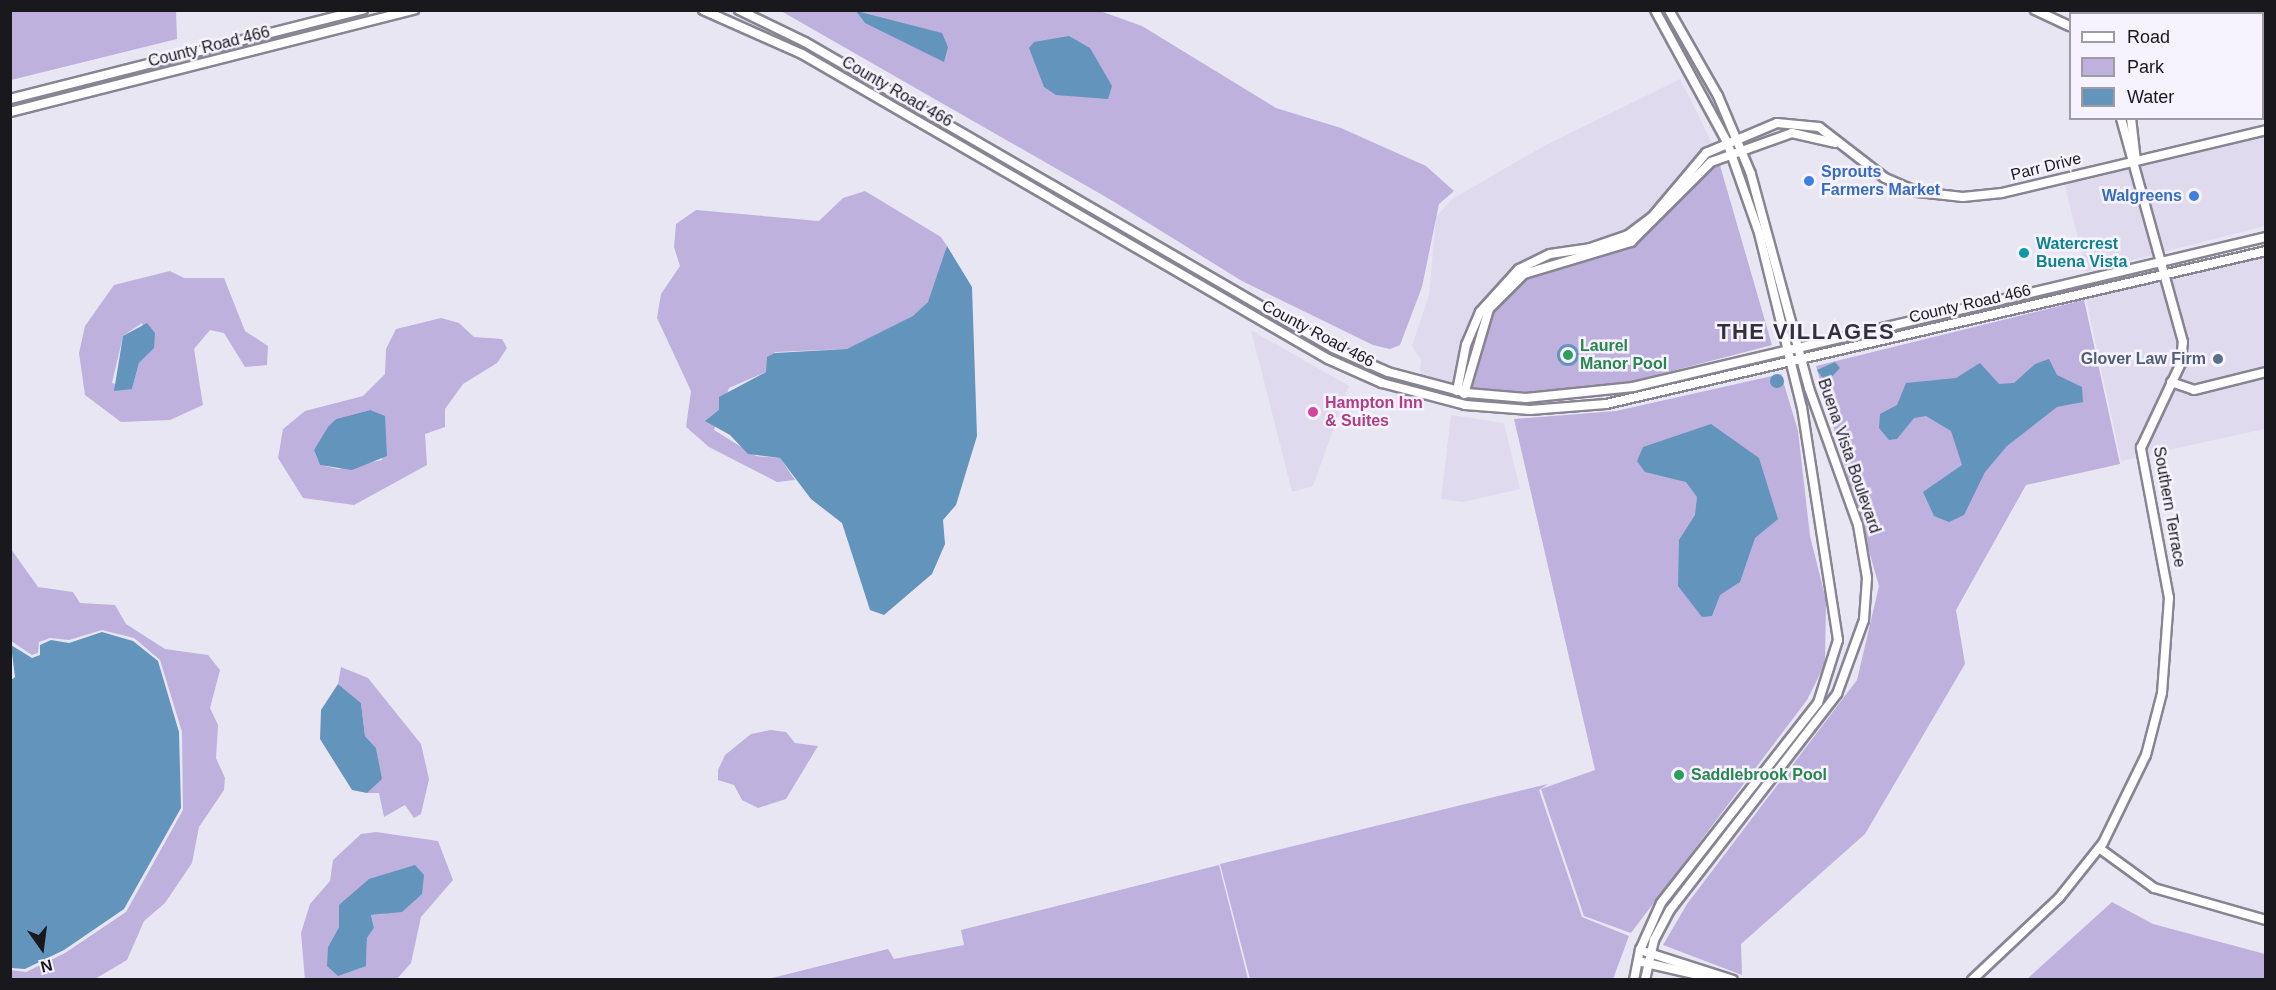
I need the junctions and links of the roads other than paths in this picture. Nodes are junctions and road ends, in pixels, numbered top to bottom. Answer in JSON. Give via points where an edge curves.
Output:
{"nodes":[{"id":1,"x":363,"y":10,"type":"edge"},
{"id":2,"x":414,"y":10,"type":"edge"},
{"id":3,"x":703,"y":10,"type":"edge"},
{"id":4,"x":739,"y":10,"type":"edge"},
{"id":5,"x":1655,"y":10,"type":"edge"},
{"id":6,"x":1669,"y":10,"type":"edge"},
{"id":7,"x":2035,"y":10,"type":"edge"},
{"id":8,"x":2069,"y":26,"type":"edge"},
{"id":9,"x":10,"y":99,"type":"edge"},
{"id":10,"x":10,"y":112,"type":"edge"},
{"id":11,"x":2122,"y":120,"type":"edge"},
{"id":12,"x":2131,"y":120,"type":"edge"},
{"id":13,"x":2265,"y":130,"type":"edge"},
{"id":14,"x":2130,"y":134,"type":"junction"},
{"id":15,"x":1737,"y":138,"type":"junction"},
{"id":16,"x":1727,"y":142,"type":"junction"},
{"id":17,"x":1844,"y":147,"type":"junction"},
{"id":18,"x":1742,"y":150,"type":"junction"},
{"id":19,"x":1732,"y":154,"type":"junction"},
{"id":20,"x":2136,"y":161,"type":"junction"},
{"id":21,"x":1681,"y":184,"type":"junction"},
{"id":22,"x":2265,"y":237,"type":"edge"},
{"id":23,"x":2265,"y":251,"type":"edge"},
{"id":24,"x":2162,"y":261,"type":"junction"},
{"id":25,"x":2166,"y":274,"type":"junction"},
{"id":26,"x":1466,"y":345,"type":"junction"},
{"id":27,"x":1475,"y":347,"type":"junction"},
{"id":28,"x":1798,"y":347,"type":"junction"},
{"id":29,"x":1788,"y":349,"type":"junction"},
{"id":30,"x":1802,"y":358,"type":"junction"},
{"id":31,"x":1791,"y":360,"type":"junction"},
{"id":32,"x":2265,"y":372,"type":"edge"},
{"id":33,"x":2171,"y":382,"type":"junction"},
{"id":34,"x":1457,"y":391,"type":"junction"},
{"id":35,"x":1467,"y":393,"type":"junction"},
{"id":36,"x":1497,"y":396,"type":"junction"},
{"id":37,"x":1434,"y":398,"type":"junction"},
{"id":38,"x":1456,"y":403,"type":"junction"},
{"id":39,"x":2099,"y":848,"type":"junction"},
{"id":40,"x":2265,"y":920,"type":"edge"},
{"id":41,"x":1640,"y":950,"type":"junction"},
{"id":42,"x":1650,"y":953,"type":"junction"},
{"id":43,"x":1636,"y":961,"type":"junction"},
{"id":44,"x":1647,"y":963,"type":"junction"},
{"id":45,"x":1717,"y":976,"type":"edge"},
{"id":46,"x":1634,"y":980,"type":"edge"},
{"id":47,"x":1646,"y":980,"type":"edge"},
{"id":48,"x":1734,"y":980,"type":"edge"},
{"id":49,"x":1972,"y":980,"type":"edge"}],
"edges":[{"from":1,"to":9,"type":"main road","name":"County Road 466"},
{"from":2,"to":10,"type":"main road","name":"County Road 466"},
{"from":3,"to":37,"type":"main road","name":"County Road 466","via":[[802,54],[1328,359]]},
{"from":4,"to":34,"type":"main road","name":"County Road 466","via":[[806,42],[1332,348],[1388,372]]},
{"from":5,"to":16,"type":"main road","name":"Buena Vista Boulevard"},
{"from":6,"to":15,"type":"main road","name":"Buena Vista Boulevard"},
{"from":7,"to":8,"type":"main road"},
{"from":11,"to":14,"type":"main road"},
{"from":12,"to":14,"type":"main road"},
{"from":13,"to":20,"type":"main road","name":"Parr Drive"},
{"from":14,"to":20,"type":"main road","name":"Southern Terrace"},
{"from":15,"to":16,"type":"main road","name":"Parr Drive"},
{"from":15,"to":17,"type":"main road","name":"Parr Drive","via":[[1796,121],[1826,130]]},
{"from":15,"to":18,"type":"main road","name":"Buena Vista Boulevard"},
{"from":16,"to":19,"type":"main road","name":"Buena Vista Boulevard"},
{"from":16,"to":21,"type":"main road","name":"Parr Drive","via":[[1699,158]]},
{"from":17,"to":18,"type":"main road","name":"Parr Drive","via":[[1822,136],[1797,133]]},
{"from":17,"to":20,"type":"main road","name":"Parr Drive","via":[[1906,188],[1962,197]]},
{"from":18,"to":19,"type":"main road","name":"Parr Drive"},
{"from":18,"to":28,"type":"main road","name":"Buena Vista Boulevard"},
{"from":19,"to":21,"type":"main road","name":"Parr Drive","via":[[1711,162]]},
{"from":19,"to":29,"type":"main road","name":"Buena Vista Boulevard"},
{"from":20,"to":24,"type":"main road","name":"Southern Terrace"},
{"from":21,"to":26,"type":"main road","via":[[1652,217],[1628,235],[1590,248],[1550,254],[1519,269],[1491,295]]},
{"from":21,"to":27,"type":"main road","via":[[1631,242],[1524,274],[1489,309]]},
{"from":22,"to":24,"type":"main road","name":"County Road 466"},
{"from":23,"to":25,"type":"main road","name":"County Road 466"},
{"from":24,"to":25,"type":"main road","name":"Southern Terrace"},
{"from":24,"to":28,"type":"main road","name":"County Road 466"},
{"from":25,"to":30,"type":"main road","name":"County Road 466"},
{"from":25,"to":33,"type":"main road","name":"Southern Terrace","via":[[2183,342],[2181,363]]},
{"from":26,"to":27,"type":"main road"},
{"from":26,"to":34,"type":"main road"},
{"from":27,"to":35,"type":"main road"},
{"from":28,"to":29,"type":"main road","name":"County Road 466"},
{"from":28,"to":30,"type":"main road","name":"Buena Vista Boulevard"},
{"from":29,"to":31,"type":"main road","name":"Buena Vista Boulevard"},
{"from":29,"to":36,"type":"main road","name":"County Road 466","via":[[1602,393]]},
{"from":30,"to":31,"type":"main road","name":"County Road 466"},
{"from":30,"to":42,"type":"main road","name":"Buena Vista Boulevard","via":[[1860,533],[1867,578],[1864,620],[1837,694],[1702,864],[1670,910]]},
{"from":31,"to":38,"type":"main road","name":"County Road 466","via":[[1570,409]]},
{"from":31,"to":41,"type":"main road","name":"Buena Vista Boulevard","via":[[1837,606],[1834,667],[1818,703],[1661,903]]},
{"from":32,"to":33,"type":"main road","via":[[2194,390]]},
{"from":33,"to":39,"type":"main road","name":"Southern Terrace","via":[[2141,448],[2169,598],[2162,693],[2146,755]]},
{"from":34,"to":35,"type":"main road","name":"County Road 466"},
{"from":35,"to":36,"type":"main road","name":"County Road 466"},
{"from":35,"to":37,"type":"main road"},
{"from":36,"to":38,"type":"main road"},
{"from":37,"to":38,"type":"main road","name":"County Road 466"},
{"from":39,"to":40,"type":"main road","via":[[2146,885]]},
{"from":39,"to":49,"type":"main road","name":"Southern Terrace","via":[[2059,898]]},
{"from":41,"to":42,"type":"main road"},
{"from":41,"to":43,"type":"main road","name":"Buena Vista Boulevard"},
{"from":42,"to":44,"type":"main road","name":"Buena Vista Boulevard"},
{"from":42,"to":45,"type":"main road"},
{"from":43,"to":44,"type":"main road"},
{"from":43,"to":46,"type":"main road","name":"Buena Vista Boulevard"},
{"from":44,"to":45,"type":"main road"},
{"from":44,"to":47,"type":"main road","name":"Buena Vista Boulevard"},
{"from":45,"to":48,"type":"main road"}]}
